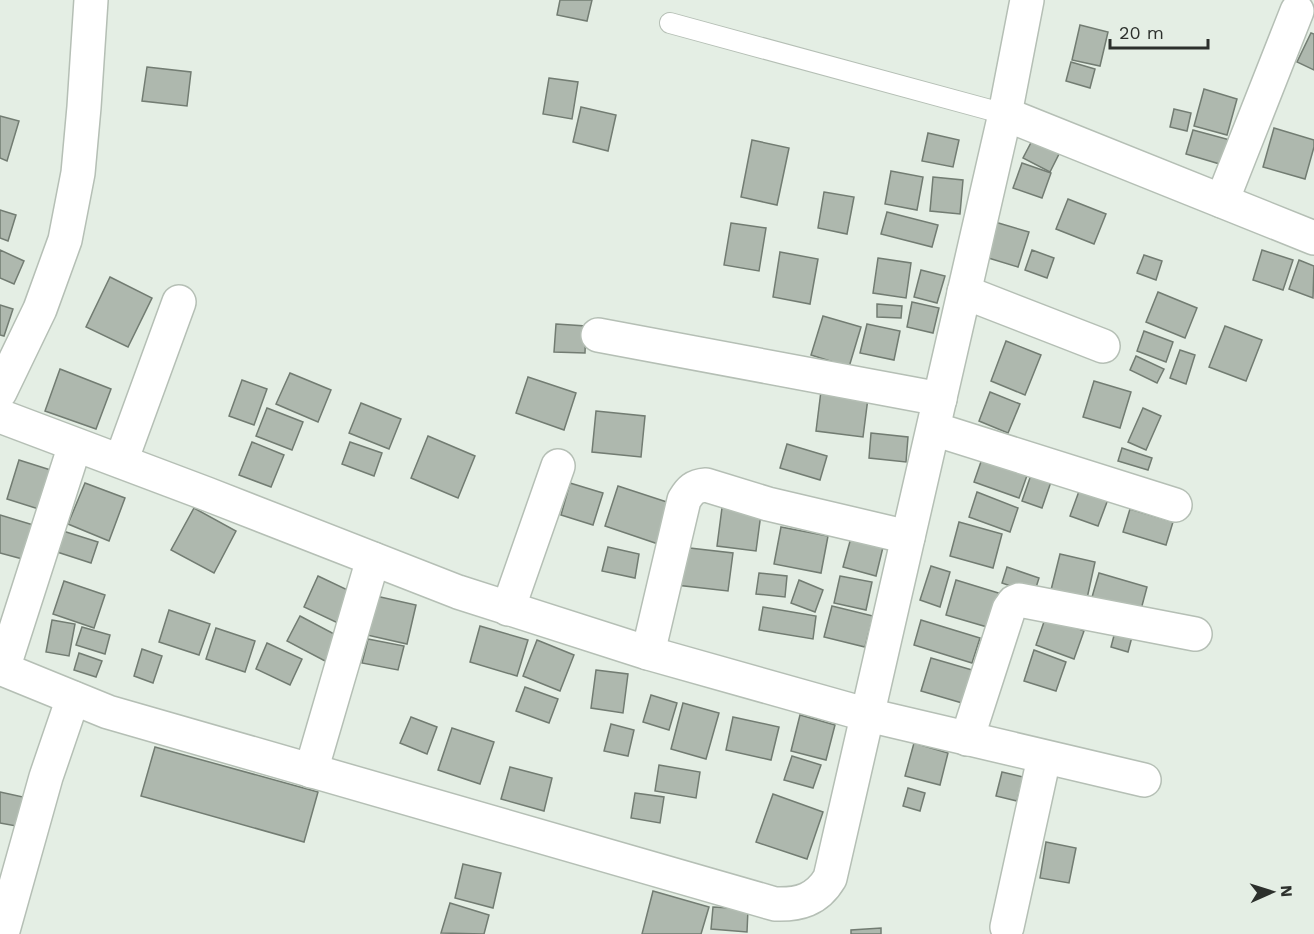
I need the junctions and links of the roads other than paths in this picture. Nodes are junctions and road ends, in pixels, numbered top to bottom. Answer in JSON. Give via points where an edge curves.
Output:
{"nodes":[{"id":1,"x":91,"y":0,"type":"edge"},
{"id":2,"x":1027,"y":0,"type":"edge"},
{"id":3,"x":1296,"y":10,"type":"edge"},
{"id":4,"x":670,"y":22,"type":"dead end"},
{"id":5,"x":1005,"y":114,"type":"junction"},
{"id":6,"x":1222,"y":201,"type":"junction"},
{"id":7,"x":1314,"y":238,"type":"edge"},
{"id":8,"x":964,"y":292,"type":"junction"},
{"id":9,"x":179,"y":302,"type":"dead end"},
{"id":10,"x":598,"y":335,"type":"dead end"},
{"id":11,"x":1104,"y":346,"type":"dead end"},
{"id":12,"x":0,"y":392,"type":"edge"},
{"id":13,"x":937,"y":414,"type":"junction"},
{"id":14,"x":0,"y":416,"type":"edge"},
{"id":15,"x":75,"y":445,"type":"junction"},
{"id":16,"x":121,"y":461,"type":"junction"},
{"id":17,"x":558,"y":466,"type":"dead end"},
{"id":18,"x":1174,"y":505,"type":"dead end"},
{"id":19,"x":908,"y":537,"type":"junction"},
{"id":20,"x":373,"y":559,"type":"junction"},
{"id":21,"x":508,"y":609,"type":"junction"},
{"id":22,"x":1195,"y":634,"type":"dead end"},
{"id":23,"x":648,"y":653,"type":"junction"},
{"id":24,"x":2,"y":668,"type":"edge"},
{"id":25,"x":73,"y":698,"type":"junction"},
{"id":26,"x":868,"y":715,"type":"junction"},
{"id":27,"x":967,"y":739,"type":"junction"},
{"id":28,"x":1044,"y":758,"type":"junction"},
{"id":29,"x":311,"y":771,"type":"junction"},
{"id":30,"x":1144,"y":780,"type":"dead end"},
{"id":31,"x":1007,"y":927,"type":"dead end"},
{"id":32,"x":1,"y":931,"type":"edge"}],
"edges":[{"from":1,"to":12,"type":"street","via":[[78,173],[65,240],[40,309]]},
{"from":2,"to":5,"type":"street"},
{"from":3,"to":6,"type":"street"},
{"from":4,"to":5,"type":"lane"},
{"from":5,"to":6,"type":"street"},
{"from":5,"to":8,"type":"street"},
{"from":6,"to":7,"type":"street"},
{"from":8,"to":11,"type":"street"},
{"from":8,"to":13,"type":"street"},
{"from":9,"to":16,"type":"street"},
{"from":10,"to":13,"type":"street"},
{"from":13,"to":18,"type":"street"},
{"from":13,"to":19,"type":"street"},
{"from":14,"to":15,"type":"street"},
{"from":15,"to":16,"type":"street"},
{"from":15,"to":24,"type":"street"},
{"from":16,"to":20,"type":"street"},
{"from":17,"to":21,"type":"street"},
{"from":19,"to":23,"type":"street","via":[[706,485],[696,486],[684,500]]},
{"from":19,"to":26,"type":"street"},
{"from":20,"to":21,"type":"street"},
{"from":20,"to":29,"type":"street"},
{"from":21,"to":23,"type":"street"},
{"from":22,"to":27,"type":"street","via":[[1014,602]]},
{"from":23,"to":26,"type":"street"},
{"from":24,"to":25,"type":"street"},
{"from":25,"to":29,"type":"street","via":[[108,712]]},
{"from":25,"to":32,"type":"street"},
{"from":26,"to":27,"type":"street"},
{"from":26,"to":29,"type":"street","via":[[830,878],[812,899],[789,904]]},
{"from":27,"to":28,"type":"street"},
{"from":28,"to":30,"type":"street"},
{"from":28,"to":31,"type":"street"}]}
